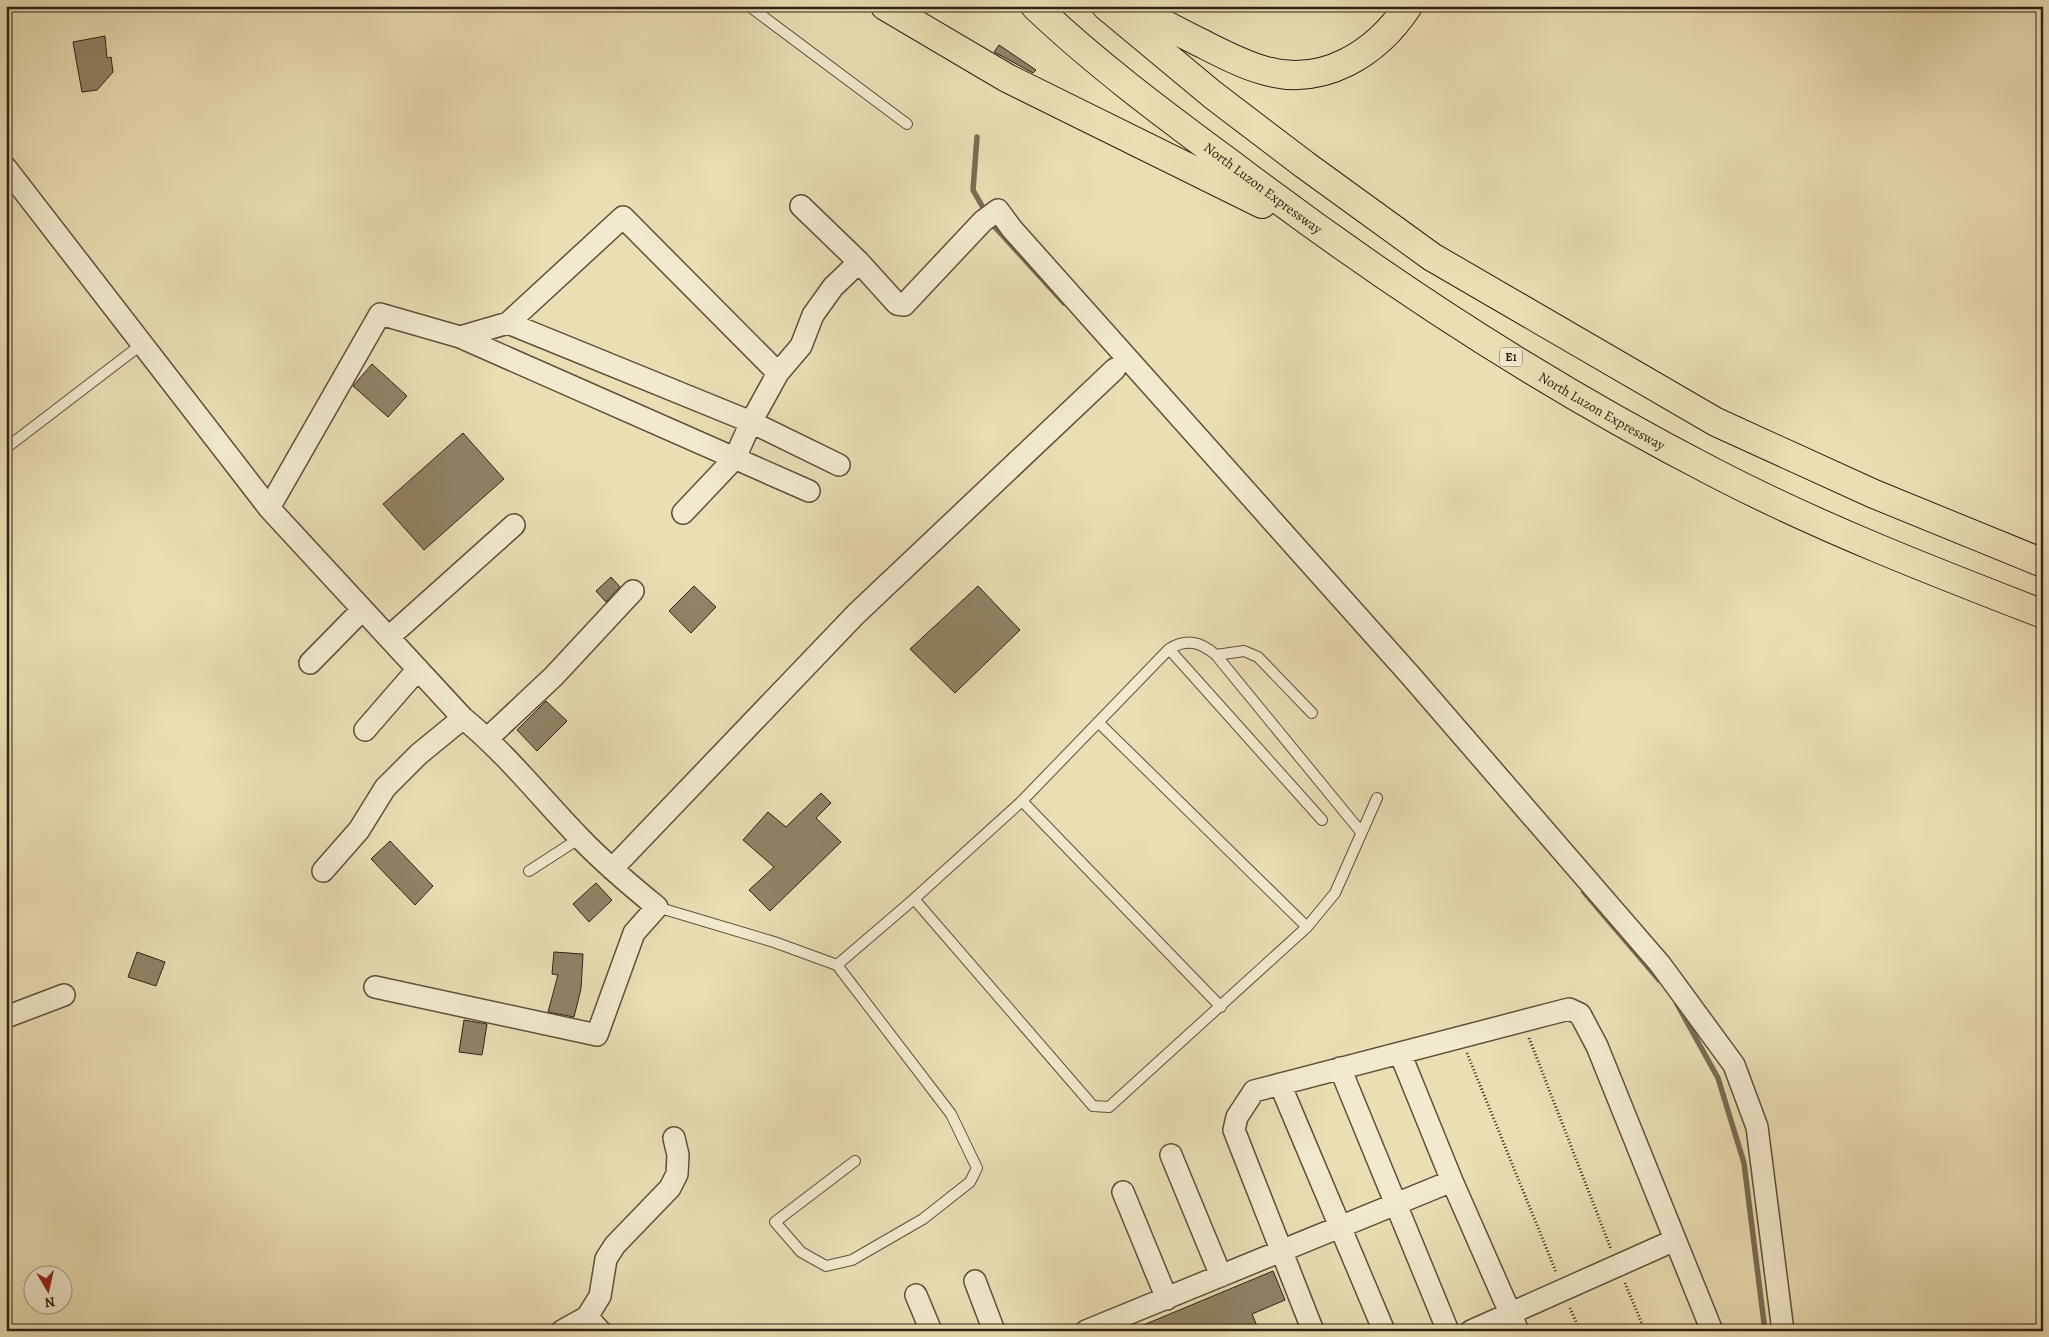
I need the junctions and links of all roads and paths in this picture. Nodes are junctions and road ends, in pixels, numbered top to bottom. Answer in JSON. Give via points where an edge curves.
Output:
{"nodes":[{"id":1,"x":749,"y":6,"type":"edge"},
{"id":2,"x":885,"y":6,"type":"edge"},
{"id":3,"x":1035,"y":6,"type":"edge"},
{"id":4,"x":1106,"y":6,"type":"edge"},
{"id":5,"x":1132,"y":6,"type":"edge"},
{"id":6,"x":1408,"y":6,"type":"edge"},
{"id":7,"x":907,"y":124,"type":"dead end"},
{"id":8,"x":6,"y":168,"type":"edge"},
{"id":9,"x":801,"y":206,"type":"dead end"},
{"id":10,"x":1323,"y":234,"type":"junction"},
{"id":11,"x":859,"y":262,"type":"junction"},
{"id":12,"x":508,"y":323,"type":"junction"},
{"id":13,"x":460,"y":337,"type":"junction"},
{"id":14,"x":142,"y":344,"type":"junction"},
{"id":15,"x":1115,"y":369,"type":"dead end"},
{"id":16,"x":778,"y":373,"type":"junction"},
{"id":17,"x":751,"y":422,"type":"junction"},
{"id":18,"x":6,"y":448,"type":"edge"},
{"id":19,"x":735,"y":458,"type":"junction"},
{"id":20,"x":840,"y":464,"type":"dead end"},
{"id":21,"x":809,"y":491,"type":"dead end"},
{"id":22,"x":269,"y":508,"type":"junction"},
{"id":23,"x":683,"y":513,"type":"dead end"},
{"id":24,"x":514,"y":525,"type":"dead end"},
{"id":25,"x":2043,"y":563,"type":"edge"},
{"id":26,"x":633,"y":592,"type":"dead end"},
{"id":27,"x":362,"y":610,"type":"junction"},
{"id":28,"x":2043,"y":614,"type":"edge"},
{"id":29,"x":389,"y":637,"type":"junction"},
{"id":30,"x":1169,"y":649,"type":"junction"},
{"id":31,"x":1216,"y":656,"type":"junction"},
{"id":32,"x":310,"y":663,"type":"dead end"},
{"id":33,"x":418,"y":669,"type":"junction"},
{"id":34,"x":1312,"y":713,"type":"dead end"},
{"id":35,"x":463,"y":718,"type":"junction"},
{"id":36,"x":1098,"y":722,"type":"junction"},
{"id":37,"x":365,"y":730,"type":"dead end"},
{"id":38,"x":488,"y":738,"type":"junction"},
{"id":39,"x":1377,"y":798,"type":"dead end"},
{"id":40,"x":1022,"y":801,"type":"junction"},
{"id":41,"x":1322,"y":820,"type":"dead end"},
{"id":42,"x":1362,"y":832,"type":"junction"},
{"id":43,"x":580,"y":838,"type":"junction"},
{"id":44,"x":612,"y":869,"type":"junction"},
{"id":45,"x":529,"y":870,"type":"dead end"},
{"id":46,"x":323,"y":871,"type":"dead end"},
{"id":47,"x":914,"y":900,"type":"junction"},
{"id":48,"x":656,"y":907,"type":"junction"},
{"id":49,"x":1308,"y":926,"type":"junction"},
{"id":50,"x":837,"y":965,"type":"junction"},
{"id":51,"x":375,"y":987,"type":"dead end"},
{"id":52,"x":64,"y":995,"type":"dead end"},
{"id":53,"x":1221,"y":1006,"type":"junction"},
{"id":54,"x":6,"y":1017,"type":"edge"},
{"id":55,"x":1522,"y":1021,"type":"junction"},
{"id":56,"x":1460,"y":1038,"type":"junction"},
{"id":57,"x":1400,"y":1053,"type":"junction"},
{"id":58,"x":1340,"y":1068,"type":"junction"},
{"id":59,"x":1280,"y":1084,"type":"junction"},
{"id":60,"x":674,"y":1138,"type":"dead end"},
{"id":61,"x":1171,"y":1155,"type":"dead end"},
{"id":62,"x":855,"y":1161,"type":"dead end"},
{"id":63,"x":1452,"y":1181,"type":"junction"},
{"id":64,"x":1123,"y":1192,"type":"dead end"},
{"id":65,"x":1395,"y":1204,"type":"junction"},
{"id":66,"x":1340,"y":1226,"type":"junction"},
{"id":67,"x":1675,"y":1240,"type":"junction"},
{"id":68,"x":1281,"y":1250,"type":"junction"},
{"id":69,"x":1618,"y":1266,"type":"junction"},
{"id":70,"x":1221,"y":1276,"type":"junction"},
{"id":71,"x":976,"y":1282,"type":"dead end"},
{"id":72,"x":1563,"y":1291,"type":"junction"},
{"id":73,"x":916,"y":1295,"type":"dead end"},
{"id":74,"x":1167,"y":1299,"type":"junction"},
{"id":75,"x":1515,"y":1323,"type":"edge"},
{"id":76,"x":593,"y":1324,"type":"edge"},
{"id":77,"x":562,"y":1331,"type":"edge"},
{"id":78,"x":931,"y":1331,"type":"edge"},
{"id":79,"x":994,"y":1331,"type":"edge"},
{"id":80,"x":1086,"y":1331,"type":"edge"},
{"id":81,"x":1313,"y":1331,"type":"edge"},
{"id":82,"x":1384,"y":1331,"type":"edge"},
{"id":83,"x":1448,"y":1331,"type":"edge"},
{"id":84,"x":1471,"y":1331,"type":"edge"},
{"id":85,"x":1580,"y":1331,"type":"edge"},
{"id":86,"x":1645,"y":1331,"type":"edge"},
{"id":87,"x":1712,"y":1331,"type":"edge"},
{"id":88,"x":1783,"y":1331,"type":"edge"}],
"edges":[{"from":1,"to":7,"type":"lane"},
{"from":2,"to":10,"type":"highway","via":[[1016,82]]},
{"from":3,"to":10,"type":"highway","name":"North Luzon Expressway","number":"E1","via":[[1160,111]]},
{"from":4,"to":25,"type":"highway","via":[[1214,95],[1432,257],[1716,422],[1874,494]]},
{"from":5,"to":6,"type":"highway","via":[[1247,65],[1292,75],[1331,69],[1366,53],[1384,38]]},
{"from":8,"to":14,"type":"street"},
{"from":9,"to":11,"type":"street"},
{"from":10,"to":28,"type":"highway","name":"North Luzon Expressway","number":"E1","via":[[1485,341],[1591,406],[1717,475],[1826,526]]},
{"from":11,"to":16,"type":"street","via":[[823,300],[813,315],[801,346]]},
{"from":11,"to":88,"type":"street","via":[[897,304],[904,305],[998,210],[1660,964],[1734,1065],[1756,1127]]},
{"from":12,"to":13,"type":"street"},
{"from":12,"to":16,"type":"street","via":[[622,217]]},
{"from":12,"to":17,"type":"street"},
{"from":13,"to":19,"type":"street"},
{"from":13,"to":22,"type":"street","via":[[380,314]]},
{"from":14,"to":18,"type":"lane"},
{"from":14,"to":22,"type":"street"},
{"from":15,"to":44,"type":"street","via":[[856,614]]},
{"from":16,"to":17,"type":"street"},
{"from":17,"to":19,"type":"street"},
{"from":17,"to":20,"type":"street"},
{"from":19,"to":21,"type":"street"},
{"from":19,"to":23,"type":"street"},
{"from":22,"to":27,"type":"street"},
{"from":24,"to":29,"type":"street"},
{"from":26,"to":38,"type":"street","via":[[554,676]]},
{"from":27,"to":29,"type":"street"},
{"from":27,"to":32,"type":"street"},
{"from":29,"to":33,"type":"street"},
{"from":30,"to":31,"type":"lane","via":[[1188,641],[1206,646]]},
{"from":30,"to":36,"type":"lane"},
{"from":30,"to":41,"type":"lane"},
{"from":31,"to":34,"type":"lane","via":[[1244,651],[1258,657]]},
{"from":31,"to":42,"type":"lane"},
{"from":33,"to":35,"type":"street"},
{"from":33,"to":37,"type":"street"},
{"from":35,"to":38,"type":"street"},
{"from":35,"to":46,"type":"street","via":[[419,754],[385,788],[359,830]]},
{"from":36,"to":40,"type":"lane"},
{"from":36,"to":49,"type":"lane"},
{"from":38,"to":43,"type":"street"},
{"from":39,"to":42,"type":"lane"},
{"from":40,"to":47,"type":"lane"},
{"from":40,"to":53,"type":"lane"},
{"from":42,"to":49,"type":"lane","via":[[1334,893]]},
{"from":43,"to":44,"type":"street"},
{"from":43,"to":45,"type":"lane"},
{"from":44,"to":48,"type":"street"},
{"from":47,"to":50,"type":"lane"},
{"from":47,"to":53,"type":"lane","via":[[1093,1106],[1109,1106]]},
{"from":48,"to":50,"type":"lane","via":[[774,942]]},
{"from":48,"to":51,"type":"street","via":[[634,933],[597,1035]]},
{"from":49,"to":53,"type":"lane"},
{"from":50,"to":62,"type":"lane","via":[[951,1114],[977,1168],[970,1182],[923,1220],[852,1260],[826,1266],[801,1252],[775,1222]]},
{"from":52,"to":54,"type":"street"},
{"from":55,"to":56,"type":"street"},
{"from":55,"to":67,"type":"street","via":[[1569,1009],[1580,1014],[1597,1046]]},
{"from":55,"to":69,"type":"path"},
{"from":56,"to":57,"type":"street"},
{"from":56,"to":72,"type":"path"},
{"from":57,"to":58,"type":"street"},
{"from":57,"to":63,"type":"street"},
{"from":58,"to":59,"type":"street"},
{"from":58,"to":65,"type":"street"},
{"from":59,"to":66,"type":"street"},
{"from":59,"to":68,"type":"street","via":[[1254,1091],[1237,1117],[1234,1130]]},
{"from":60,"to":76,"type":"street","via":[[678,1155],[677,1174],[670,1188],[615,1245],[606,1259]]},
{"from":61,"to":70,"type":"street"},
{"from":63,"to":65,"type":"street"},
{"from":63,"to":75,"type":"street"},
{"from":64,"to":74,"type":"street"},
{"from":65,"to":66,"type":"street"},
{"from":65,"to":83,"type":"street"},
{"from":66,"to":68,"type":"street"},
{"from":66,"to":82,"type":"street"},
{"from":67,"to":69,"type":"street"},
{"from":67,"to":87,"type":"street"},
{"from":68,"to":70,"type":"street"},
{"from":68,"to":81,"type":"street"},
{"from":69,"to":72,"type":"street"},
{"from":69,"to":86,"type":"path"},
{"from":70,"to":74,"type":"street"},
{"from":71,"to":79,"type":"street"},
{"from":72,"to":75,"type":"street"},
{"from":72,"to":85,"type":"path"},
{"from":73,"to":78,"type":"street"},
{"from":74,"to":80,"type":"street"},
{"from":75,"to":84,"type":"street"},
{"from":76,"to":77,"type":"street"}]}
